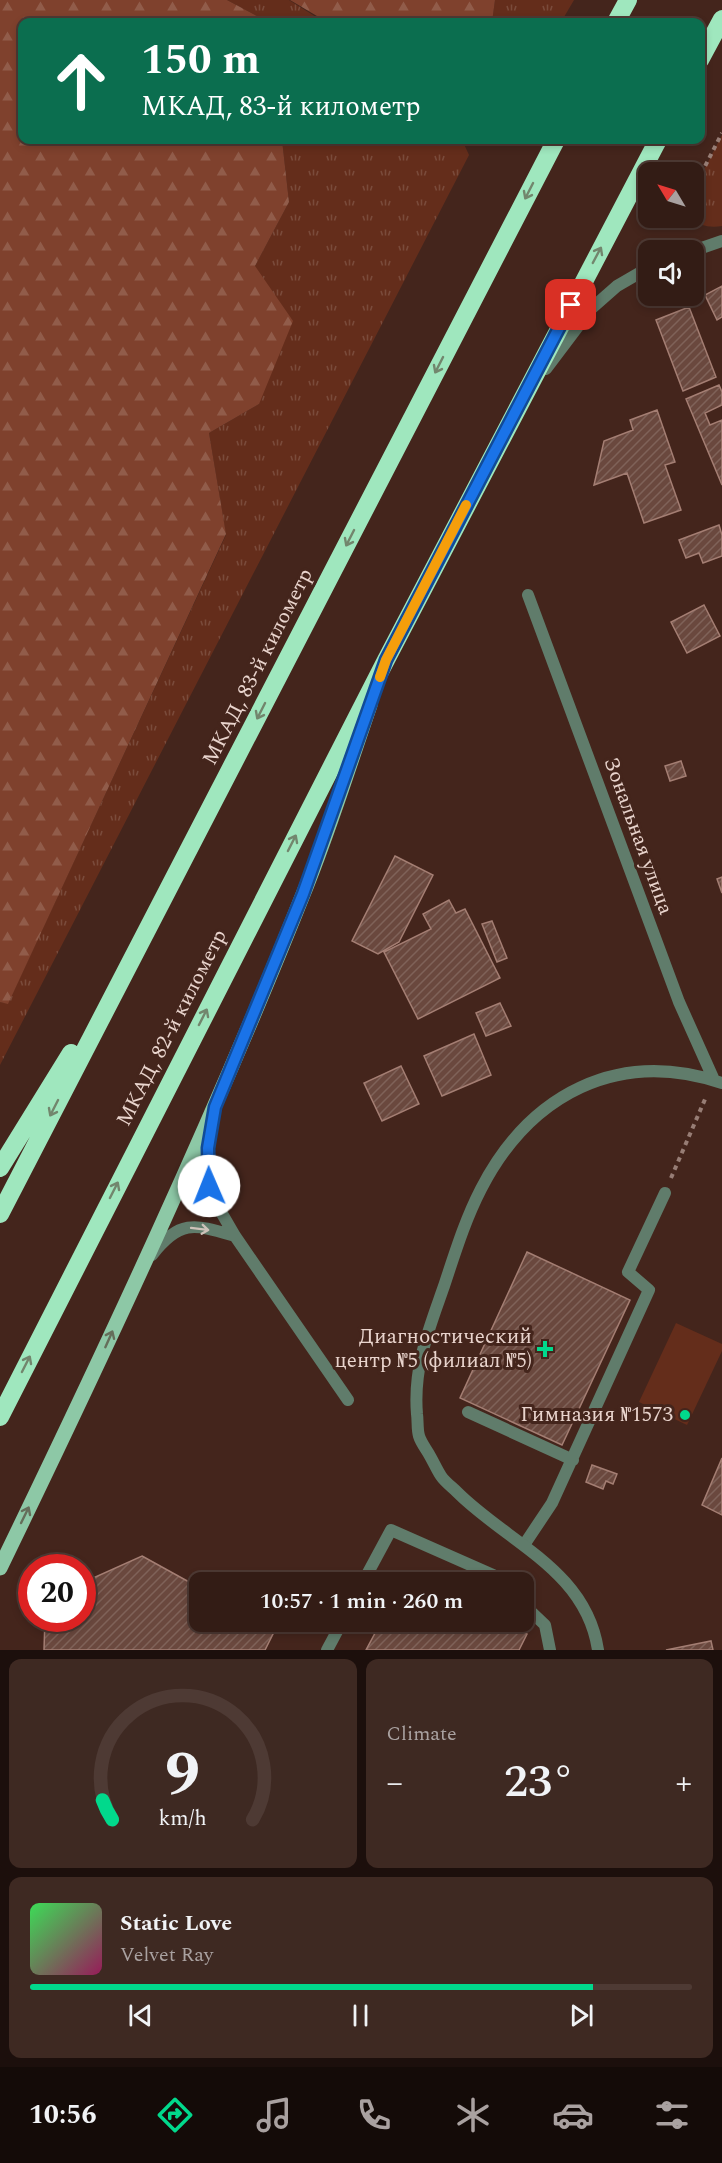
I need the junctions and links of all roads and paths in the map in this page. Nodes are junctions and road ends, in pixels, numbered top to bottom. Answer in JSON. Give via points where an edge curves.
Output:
{"nodes":[{"id":1,"x":628,"y":0,"type":"edge"},
{"id":2,"x":618,"y":18,"type":"edge"},
{"id":3,"x":722,"y":19,"type":"edge"},
{"id":4,"x":705,"y":51,"type":"edge"},
{"id":5,"x":722,"y":133,"type":"edge"},
{"id":6,"x":554,"y":144,"type":"edge"},
{"id":7,"x":656,"y":144,"type":"edge"},
{"id":8,"x":704,"y":168,"type":"edge"},
{"id":9,"x":722,"y":241,"type":"edge"},
{"id":10,"x":704,"y":247,"type":"edge"},
{"id":11,"x":638,"y":274,"type":"edge"},
{"id":12,"x":516,"y":408,"type":"junction"},
{"id":13,"x":528,"y":595,"type":"dead end"},
{"id":14,"x":386,"y":660,"type":"junction"},
{"id":15,"x":149,"y":926,"type":"junction"},
{"id":16,"x":718,"y":1082,"type":"edge"},
{"id":17,"x":215,"y":1107,"type":"junction"},
{"id":18,"x":0,"y":1168,"type":"edge"},
{"id":19,"x":665,"y":1193,"type":"joint"},
{"id":20,"x":0,"y":1214,"type":"edge"},
{"id":21,"x":235,"y":1236,"type":"junction"},
{"id":22,"x":140,"y":1270,"type":"junction"},
{"id":23,"x":348,"y":1400,"type":"dead end"},
{"id":24,"x":468,"y":1412,"type":"dead end"},
{"id":25,"x":0,"y":1417,"type":"edge"},
{"id":26,"x":573,"y":1460,"type":"junction"},
{"id":27,"x":524,"y":1545,"type":"junction"},
{"id":28,"x":0,"y":1568,"type":"edge"},
{"id":29,"x":368,"y":1572,"type":"edge"},
{"id":30,"x":486,"y":1572,"type":"edge"},
{"id":31,"x":534,"y":1615,"type":"edge"},
{"id":32,"x":337,"y":1632,"type":"edge"},
{"id":33,"x":327,"y":1650,"type":"edge"},
{"id":34,"x":550,"y":1650,"type":"edge"},
{"id":35,"x":598,"y":1650,"type":"edge"}],
"edges":[{"from":1,"to":2,"type":"highway"},
{"from":3,"to":4,"type":"highway"},
{"from":5,"to":8,"type":"path"},
{"from":6,"to":15,"type":"highway","name":"МКАД, 83-й километр","one_way":true},
{"from":12,"to":7,"type":"highway","one_way":true},
{"from":9,"to":10,"type":"street"},
{"from":11,"to":12,"type":"street","via":[[592,308]]},
{"from":12,"to":14,"type":"highway"},
{"from":13,"to":16,"type":"street","name":"Зональная улица","via":[[679,1002]]},
{"from":14,"to":17,"type":"main road","via":[[303,894]]},
{"from":25,"to":14,"type":"highway","name":"МКАД, 82-й километр","one_way":true},
{"from":15,"to":18,"type":"highway"},
{"from":15,"to":20,"type":"highway","name":"МКАД, 83-й километр","one_way":true},
{"from":16,"to":19,"type":"path"},
{"from":16,"to":27,"type":"street","via":[[697,1075],[652,1070],[603,1078],[561,1097],[509,1144],[467,1219],[421,1351],[415,1395],[419,1437],[441,1476],[470,1505]]},
{"from":17,"to":21,"type":"street","via":[[208,1148],[209,1186]]},
{"from":17,"to":22,"type":"main road"},
{"from":19,"to":26,"type":"street","via":[[628,1272],[649,1290]]},
{"from":22,"to":21,"type":"street","one_way":true,"via":[[178,1229],[206,1229]]},
{"from":21,"to":23,"type":"street"},
{"from":28,"to":22,"type":"main road","one_way":true},
{"from":24,"to":26,"type":"street"},
{"from":26,"to":27,"type":"street","via":[[552,1503]]},
{"from":27,"to":35,"type":"street","via":[[557,1572],[580,1600],[595,1632]]},
{"from":29,"to":30,"type":"street","via":[[391,1530]]},
{"from":31,"to":34,"type":"street","via":[[545,1625]]},
{"from":32,"to":33,"type":"street"}]}
